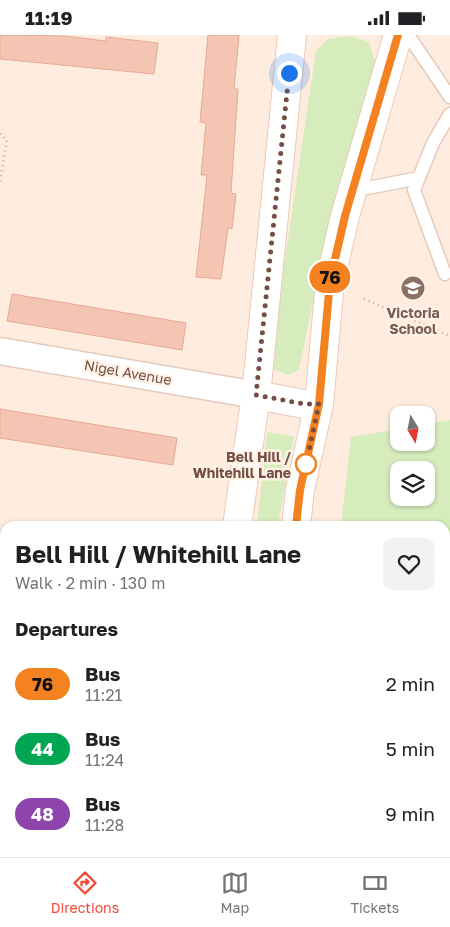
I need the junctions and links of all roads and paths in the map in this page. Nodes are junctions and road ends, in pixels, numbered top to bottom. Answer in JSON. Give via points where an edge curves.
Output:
{"nodes":[{"id":1,"x":292,"y":35,"type":"edge"},
{"id":2,"x":398,"y":35,"type":"edge"},
{"id":3,"x":408,"y":35,"type":"edge"},
{"id":4,"x":450,"y":97,"type":"edge"},
{"id":5,"x":450,"y":114,"type":"edge"},
{"id":6,"x":0,"y":134,"type":"edge"},
{"id":7,"x":419,"y":178,"type":"junction"},
{"id":8,"x":0,"y":180,"type":"edge"},
{"id":9,"x":352,"y":191,"type":"junction"},
{"id":10,"x":444,"y":273,"type":"dead end"},
{"id":11,"x":364,"y":299,"type":"dead end"},
{"id":12,"x":450,"y":336,"type":"edge"},
{"id":13,"x":0,"y":351,"type":"edge"},
{"id":14,"x":256,"y":395,"type":"junction"},
{"id":15,"x":319,"y":404,"type":"junction"},
{"id":16,"x":238,"y":521,"type":"edge"},
{"id":17,"x":297,"y":521,"type":"edge"}],
"edges":[{"from":1,"to":14,"type":"main road"},
{"from":2,"to":9,"type":"main road"},
{"from":3,"to":4,"type":"lane"},
{"from":5,"to":7,"type":"lane"},
{"from":6,"to":8,"type":"path","via":[[8,139]]},
{"from":7,"to":9,"type":"lane"},
{"from":7,"to":10,"type":"lane","via":[[414,190]]},
{"from":9,"to":15,"type":"main road","via":[[330,281]]},
{"from":11,"to":12,"type":"path"},
{"from":13,"to":14,"type":"street","name":"Nigel Avenue"},
{"from":14,"to":15,"type":"main road"},
{"from":14,"to":16,"type":"main road"},
{"from":15,"to":17,"type":"main road"}]}
